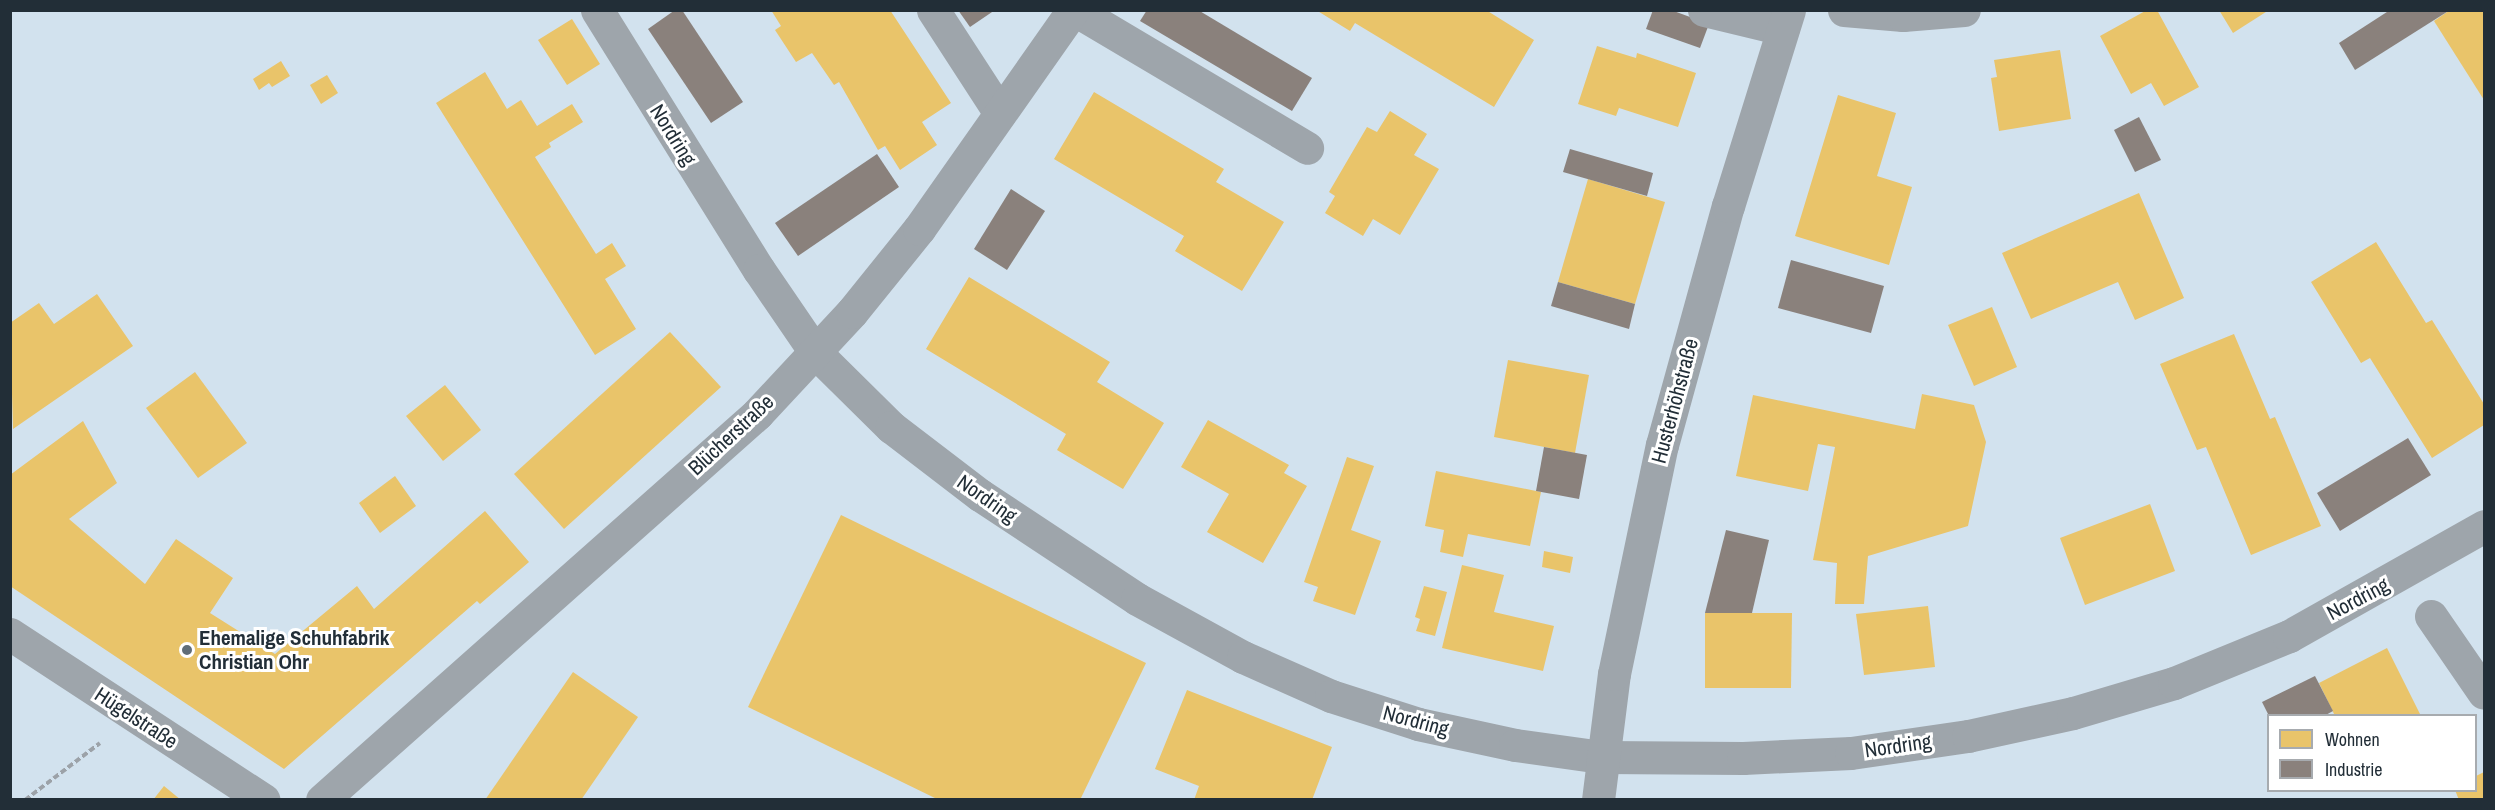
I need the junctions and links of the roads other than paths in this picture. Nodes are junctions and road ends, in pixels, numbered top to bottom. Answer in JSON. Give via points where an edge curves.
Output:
{"nodes":[{"id":1,"x":597,"y":10,"type":"edge"},
{"id":2,"x":933,"y":10,"type":"edge"},
{"id":3,"x":1074,"y":10,"type":"edge"},
{"id":4,"x":1704,"y":10,"type":"edge"},
{"id":5,"x":1844,"y":10,"type":"edge"},
{"id":6,"x":1964,"y":10,"type":"edge"},
{"id":7,"x":1786,"y":20,"type":"edge"},
{"id":8,"x":1000,"y":113,"type":"junction"},
{"id":9,"x":1307,"y":148,"type":"dead end"},
{"id":10,"x":815,"y":351,"type":"junction"},
{"id":11,"x":2484,"y":526,"type":"edge"},
{"id":12,"x":2431,"y":616,"type":"dead end"},
{"id":13,"x":10,"y":633,"type":"edge"},
{"id":14,"x":2484,"y":693,"type":"edge"},
{"id":15,"x":1602,"y":756,"type":"junction"},
{"id":16,"x":264,"y":800,"type":"edge"},
{"id":17,"x":322,"y":800,"type":"edge"},
{"id":18,"x":1598,"y":800,"type":"edge"}],
"edges":[{"from":1,"to":10,"type":"street","name":"Nordring","via":[[759,270]]},
{"from":2,"to":8,"type":"street"},
{"from":3,"to":8,"type":"street","name":"Blücherstraße"},
{"from":3,"to":9,"type":"street"},
{"from":4,"to":7,"type":"street"},
{"from":5,"to":6,"type":"street","via":[[1903,15]]},
{"from":7,"to":15,"type":"street","name":"Husterhöhstraße","via":[[1728,206],[1662,445],[1614,674]]},
{"from":8,"to":10,"type":"street","name":"Blücherstraße","via":[[919,229]]},
{"from":10,"to":15,"type":"street","name":"Nordring","via":[[891,427],[980,495],[1137,599],[1243,657],[1331,696],[1418,724],[1515,745]]},
{"from":10,"to":17,"type":"street","name":"Blücherstraße","via":[[757,414]]},
{"from":11,"to":15,"type":"street","name":"Nordring","via":[[2289,636],[2174,682],[2073,713],[1968,736],[1851,753],[1743,758]]},
{"from":12,"to":14,"type":"street"},
{"from":13,"to":16,"type":"street","name":"Hügelstraße"},
{"from":15,"to":18,"type":"street","name":"Husterhöhstraße"}]}
